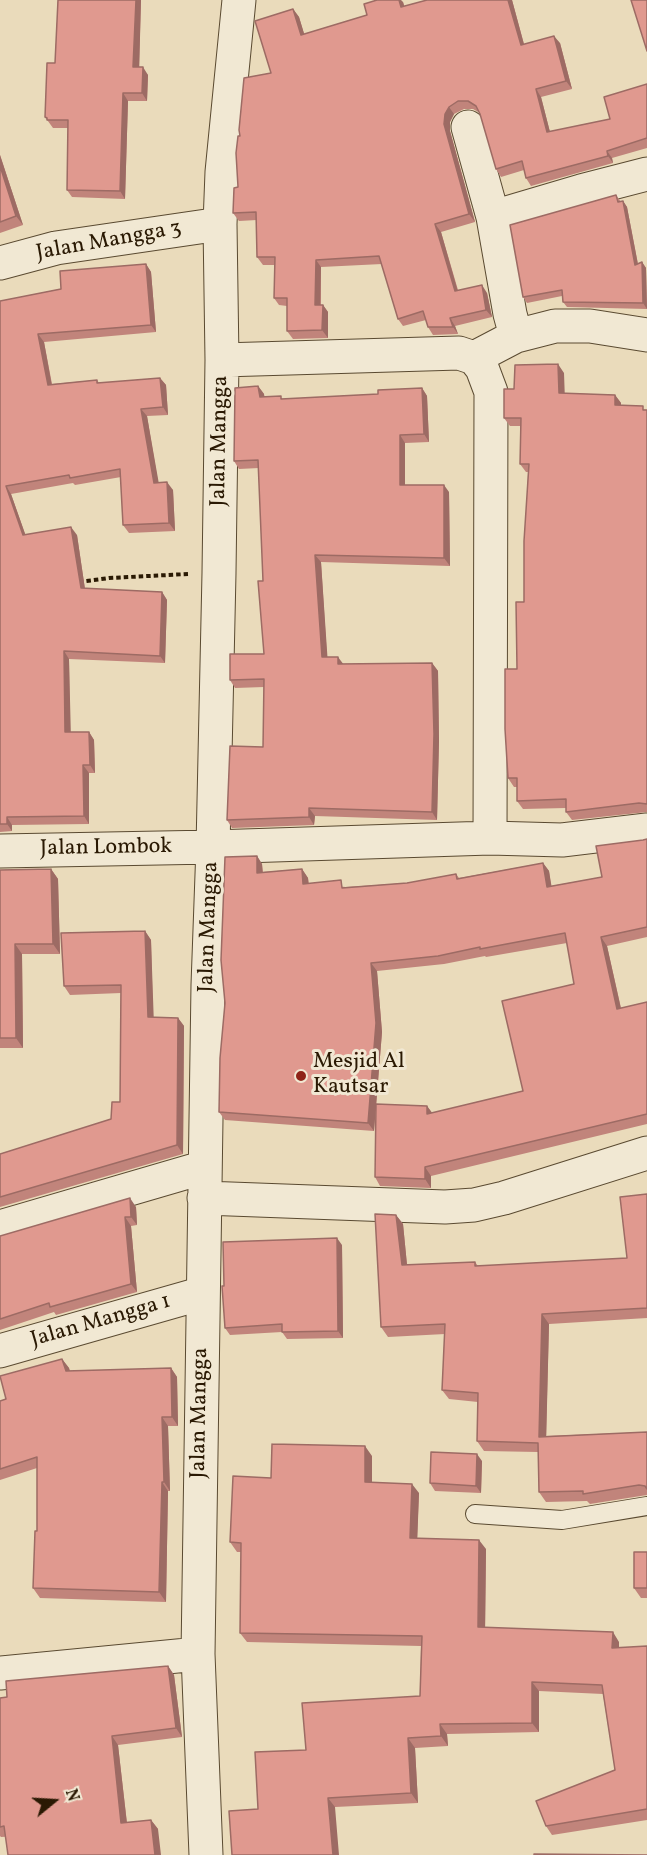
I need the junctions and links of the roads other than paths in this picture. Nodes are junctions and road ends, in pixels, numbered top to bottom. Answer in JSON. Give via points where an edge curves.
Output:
{"nodes":[{"id":1,"x":239,"y":0,"type":"edge"},
{"id":2,"x":468,"y":127,"type":"dead end"},
{"id":3,"x":647,"y":174,"type":"edge"},
{"id":4,"x":493,"y":217,"type":"junction"},
{"id":5,"x":220,"y":224,"type":"junction"},
{"id":6,"x":0,"y":263,"type":"edge"},
{"id":7,"x":647,"y":335,"type":"edge"},
{"id":8,"x":516,"y":336,"type":"junction"},
{"id":9,"x":474,"y":358,"type":"junction"},
{"id":10,"x":222,"y":360,"type":"junction"},
{"id":11,"x":647,"y":830,"type":"edge"},
{"id":12,"x":490,"y":838,"type":"junction"},
{"id":13,"x":213,"y":847,"type":"junction"},
{"id":14,"x":0,"y":851,"type":"edge"},
{"id":15,"x":647,"y":1153,"type":"edge"},
{"id":16,"x":205,"y":1182,"type":"junction"},
{"id":17,"x":0,"y":1227,"type":"edge"},
{"id":18,"x":203,"y":1293,"type":"junction"},
{"id":19,"x":0,"y":1351,"type":"edge"},
{"id":20,"x":647,"y":1506,"type":"edge"},
{"id":21,"x":474,"y":1514,"type":"dead end"},
{"id":22,"x":198,"y":1654,"type":"junction"},
{"id":23,"x":0,"y":1673,"type":"edge"},
{"id":24,"x":206,"y":1855,"type":"edge"}],
"edges":[{"from":1,"to":5,"type":"street","name":"Jalan Mangga"},
{"from":2,"to":4,"type":"street"},
{"from":3,"to":4,"type":"street"},
{"from":4,"to":8,"type":"street"},
{"from":5,"to":6,"type":"street","name":"Jalan Mangga 3","via":[[56,248]]},
{"from":5,"to":10,"type":"street","name":"Jalan Mangga"},
{"from":7,"to":8,"type":"street","via":[[590,326],[555,326]]},
{"from":8,"to":9,"type":"street"},
{"from":9,"to":10,"type":"street","via":[[459,353]]},
{"from":9,"to":12,"type":"street","via":[[491,392]]},
{"from":10,"to":13,"type":"street","name":"Jalan Mangga"},
{"from":11,"to":12,"type":"street","name":"Jalan Lombok","via":[[562,840]]},
{"from":12,"to":13,"type":"street","name":"Jalan Lombok"},
{"from":13,"to":14,"type":"street","name":"Jalan Lombok"},
{"from":13,"to":16,"type":"street","name":"Jalan Mangga"},
{"from":15,"to":16,"type":"street","via":[[504,1198],[445,1207]]},
{"from":16,"to":17,"type":"street"},
{"from":16,"to":18,"type":"street","name":"Jalan Mangga"},
{"from":18,"to":19,"type":"street","name":"Jalan Mangga 1"},
{"from":18,"to":22,"type":"street","name":"Jalan Mangga"},
{"from":20,"to":21,"type":"lane","via":[[562,1520]]},
{"from":22,"to":23,"type":"street"},
{"from":22,"to":24,"type":"street","name":"Jalan Mangga"}]}
